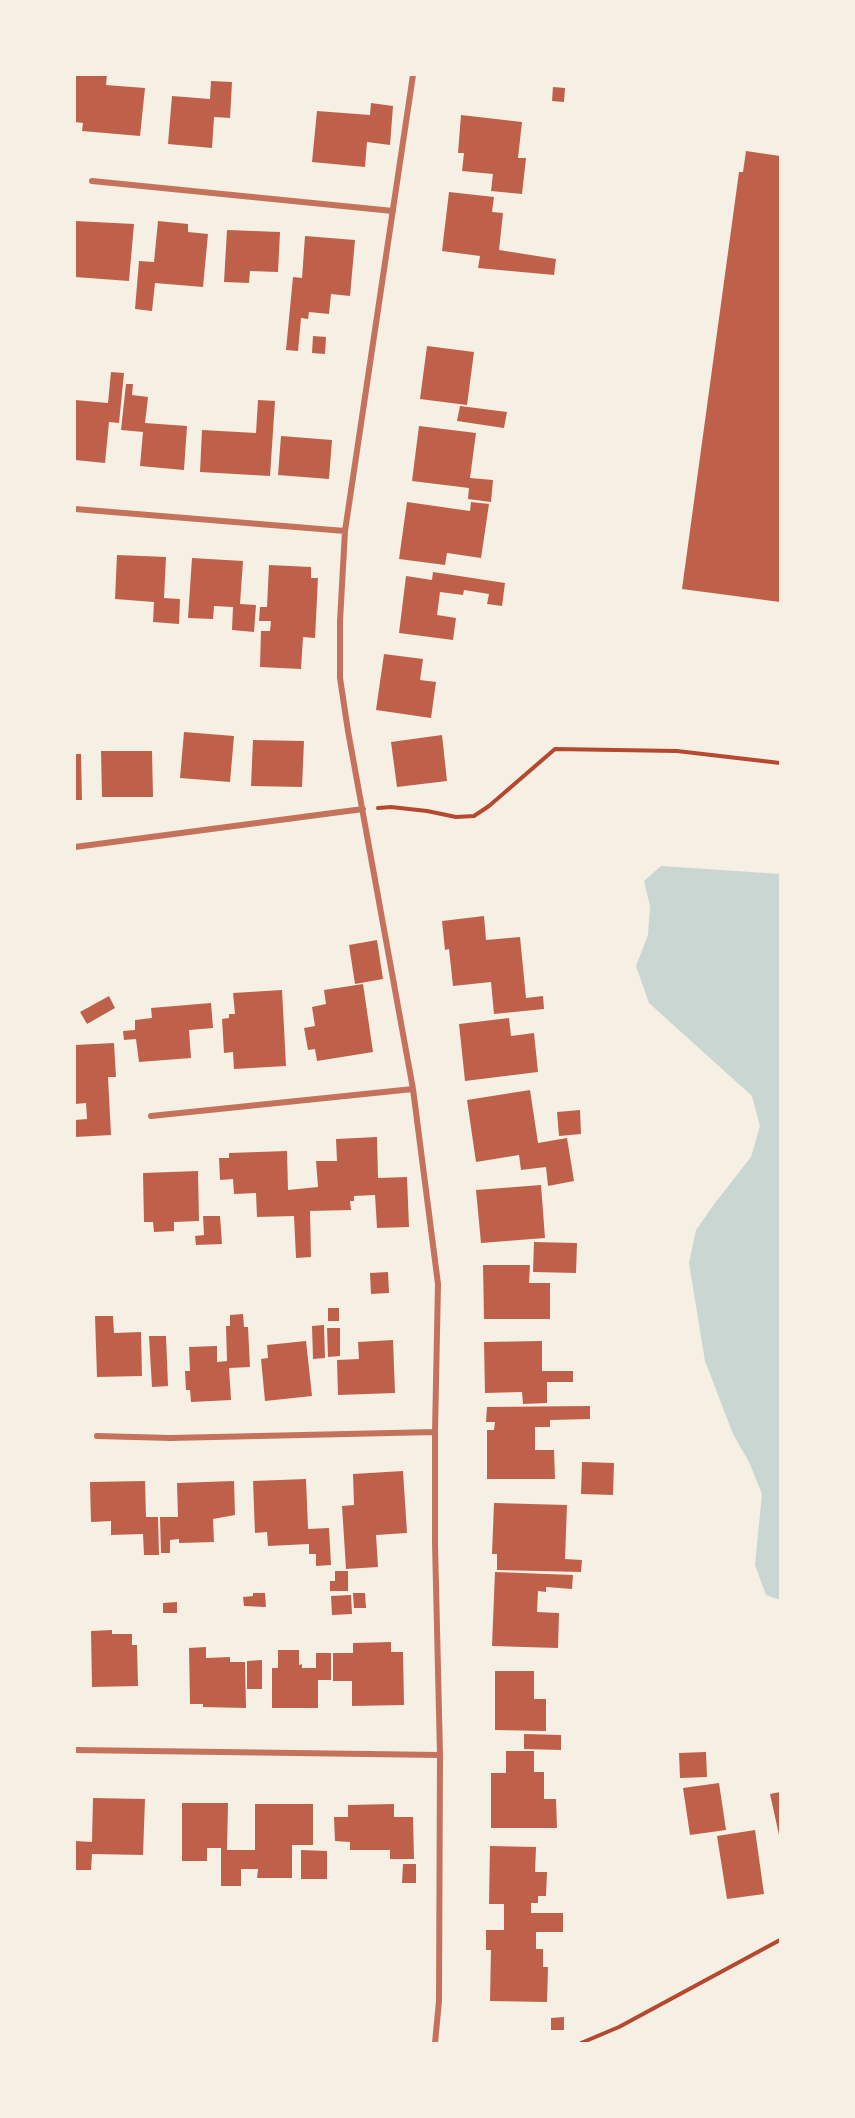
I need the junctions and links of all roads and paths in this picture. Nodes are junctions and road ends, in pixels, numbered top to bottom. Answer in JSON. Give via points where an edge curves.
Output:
{"nodes":[{"id":1,"x":413,"y":75,"type":"edge"},
{"id":2,"x":92,"y":181,"type":"dead end"},
{"id":3,"x":393,"y":211,"type":"junction"},
{"id":4,"x":75,"y":509,"type":"edge"},
{"id":5,"x":345,"y":531,"type":"junction"},
{"id":6,"x":780,"y":763,"type":"edge"},
{"id":7,"x":363,"y":809,"type":"junction"},
{"id":8,"x":75,"y":847,"type":"edge"},
{"id":9,"x":413,"y":1089,"type":"junction"},
{"id":10,"x":151,"y":1116,"type":"dead end"},
{"id":11,"x":435,"y":1432,"type":"junction"},
{"id":12,"x":97,"y":1436,"type":"dead end"},
{"id":13,"x":75,"y":1750,"type":"edge"},
{"id":14,"x":440,"y":1755,"type":"junction"},
{"id":15,"x":780,"y":1940,"type":"edge"},
{"id":16,"x":435,"y":2043,"type":"edge"},
{"id":17,"x":581,"y":2043,"type":"edge"}],
"edges":[{"from":1,"to":3,"type":"street"},
{"from":2,"to":3,"type":"street"},
{"from":3,"to":5,"type":"street"},
{"from":4,"to":5,"type":"street"},
{"from":5,"to":7,"type":"street","via":[[340,678]]},
{"from":6,"to":7,"type":"path","via":[[678,751],[555,749],[474,816],[391,807]]},
{"from":7,"to":8,"type":"street"},
{"from":7,"to":9,"type":"street"},
{"from":9,"to":10,"type":"street"},
{"from":9,"to":11,"type":"street","via":[[438,1284]]},
{"from":11,"to":12,"type":"street"},
{"from":11,"to":14,"type":"street"},
{"from":13,"to":14,"type":"street"},
{"from":14,"to":16,"type":"street","via":[[439,2001]]},
{"from":15,"to":17,"type":"path","via":[[619,2027]]}]}
